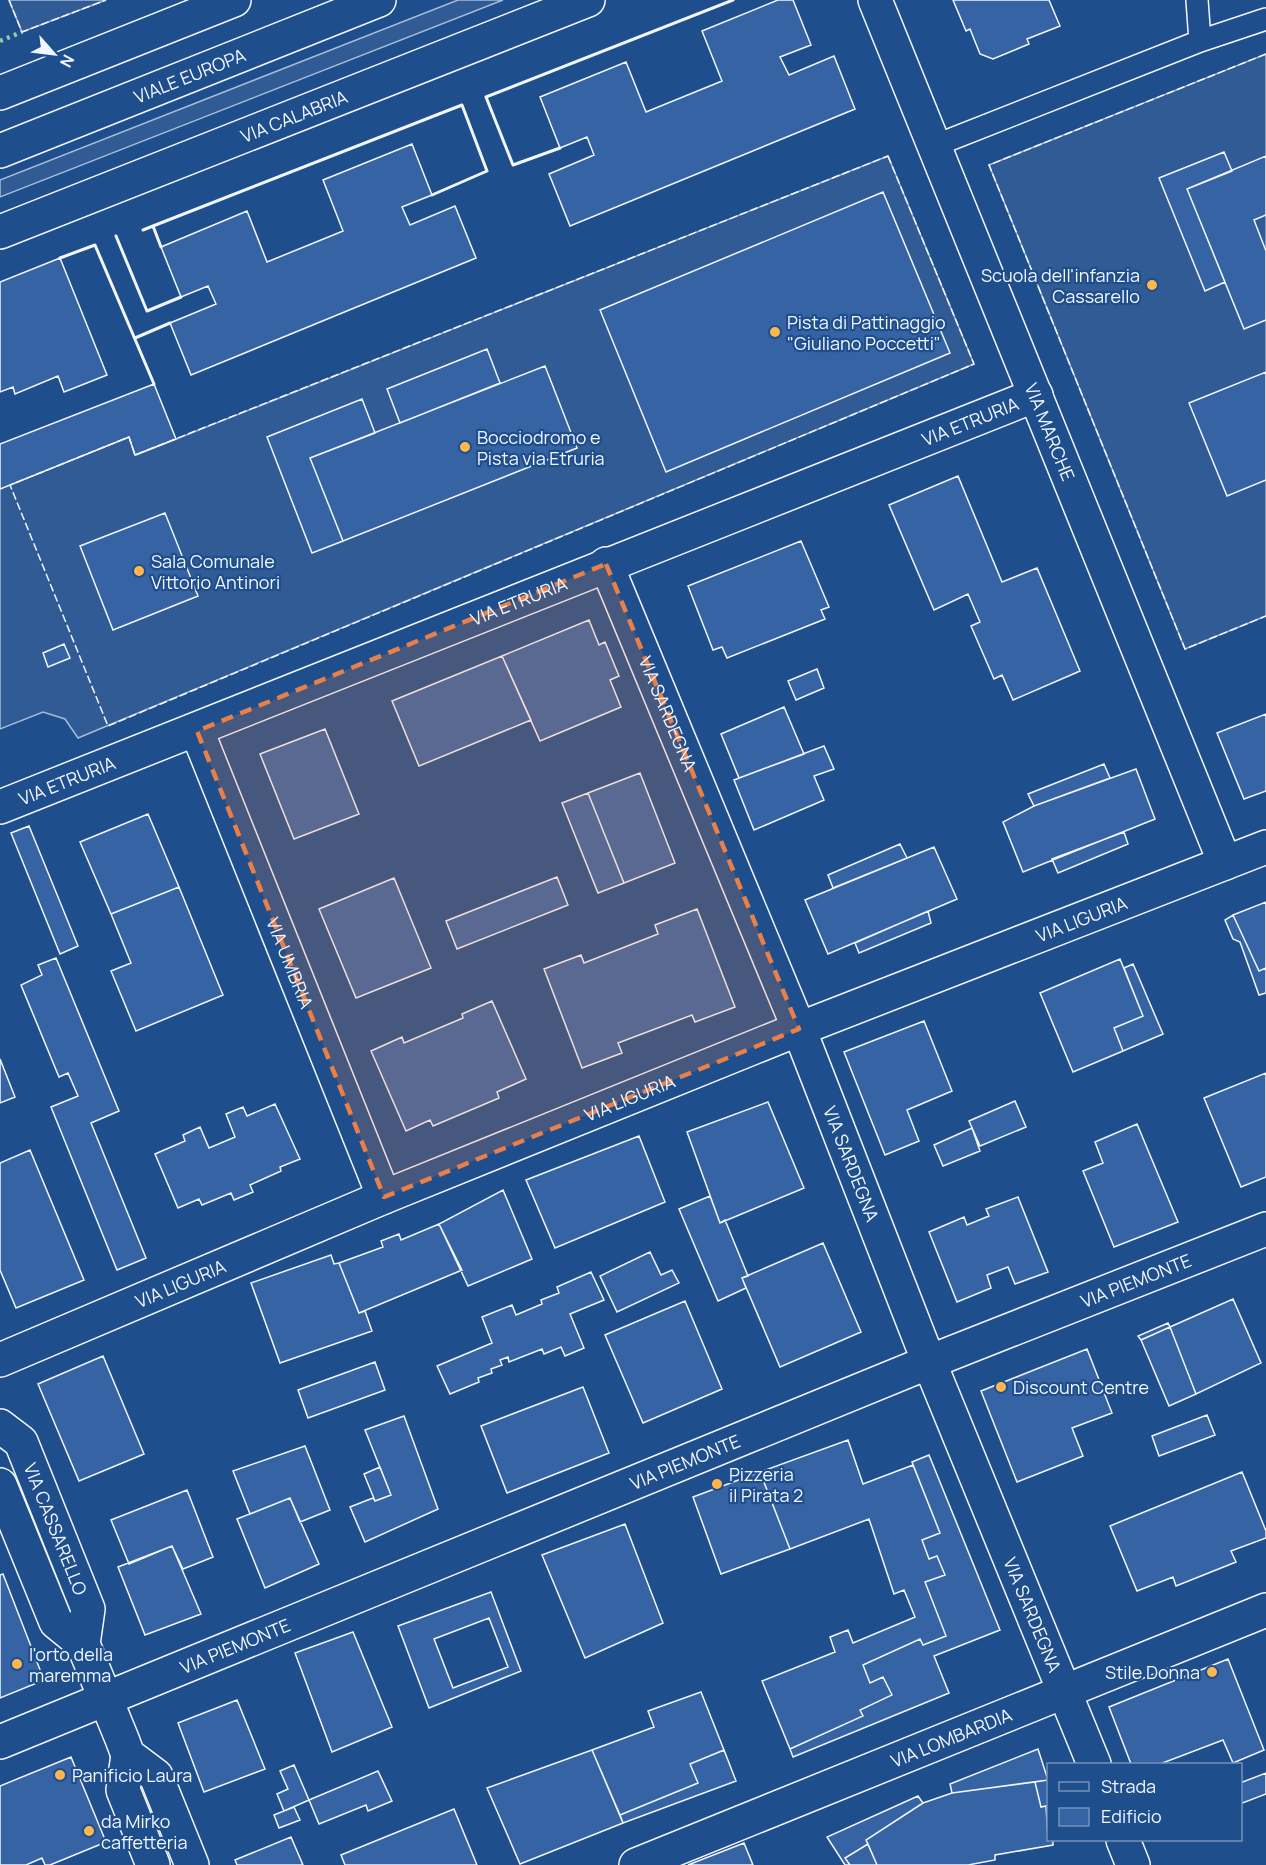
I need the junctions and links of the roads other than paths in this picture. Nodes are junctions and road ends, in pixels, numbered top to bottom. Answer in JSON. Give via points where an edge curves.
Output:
{"nodes":[{"id":1,"x":234,"y":0,"type":"edge"},
{"id":2,"x":379,"y":0,"type":"edge"},
{"id":3,"x":588,"y":0,"type":"edge"},
{"id":4,"x":875,"y":0,"type":"edge"},
{"id":5,"x":1197,"y":0,"type":"edge"},
{"id":6,"x":1266,"y":19,"type":"edge"},
{"id":7,"x":1200,"y":41,"type":"junction"},
{"id":8,"x":0,"y":93,"type":"edge"},
{"id":9,"x":934,"y":146,"type":"junction"},
{"id":10,"x":0,"y":151,"type":"edge"},
{"id":11,"x":0,"y":231,"type":"edge"},
{"id":12,"x":1036,"y":396,"type":"junction"},
{"id":13,"x":606,"y":564,"type":"junction"},
{"id":14,"x":196,"y":731,"type":"junction"},
{"id":15,"x":0,"y":807,"type":"edge"},
{"id":16,"x":1266,"y":847,"type":"edge"},
{"id":17,"x":1225,"y":863,"type":"junction"},
{"id":18,"x":799,"y":1029,"type":"junction"},
{"id":19,"x":384,"y":1197,"type":"junction"},
{"id":20,"x":1266,"y":1229,"type":"edge"},
{"id":21,"x":0,"y":1360,"type":"edge"},
{"id":22,"x":929,"y":1362,"type":"junction"},
{"id":23,"x":0,"y":1426,"type":"edge"},
{"id":24,"x":0,"y":1485,"type":"edge"},
{"id":25,"x":1266,"y":1610,"type":"edge"},
{"id":26,"x":83,"y":1644,"type":"junction"},
{"id":27,"x":1065,"y":1689,"type":"junction"},
{"id":28,"x":105,"y":1699,"type":"junction"},
{"id":29,"x":0,"y":1742,"type":"edge"},
{"id":30,"x":128,"y":1755,"type":"junction"},
{"id":31,"x":1094,"y":1763,"type":"edge"},
{"id":32,"x":1124,"y":1841,"type":"edge"},
{"id":33,"x":153,"y":1865,"type":"edge"},
{"id":34,"x":192,"y":1865,"type":"edge"},
{"id":35,"x":636,"y":1865,"type":"edge"},
{"id":36,"x":1133,"y":1865,"type":"edge"}],
"edges":[{"from":1,"to":8,"type":"street"},
{"from":2,"to":10,"type":"street","name":"VIALE EUROPA"},
{"from":3,"to":11,"type":"street","name":"VIA CALABRIA"},
{"from":4,"to":9,"type":"street","name":"VIA MARCHE"},
{"from":5,"to":7,"type":"lane"},
{"from":6,"to":7,"type":"lane"},
{"from":7,"to":9,"type":"lane"},
{"from":9,"to":12,"type":"street","name":"VIA MARCHE"},
{"from":12,"to":13,"type":"street","name":"VIA ETRURIA"},
{"from":12,"to":17,"type":"street","name":"VIA MARCHE"},
{"from":13,"to":14,"type":"street","name":"VIA ETRURIA"},
{"from":13,"to":18,"type":"street","name":"VIA SARDEGNA"},
{"from":14,"to":15,"type":"street","name":"VIA ETRURIA"},
{"from":14,"to":19,"type":"street","name":"VIA UMBRIA"},
{"from":16,"to":17,"type":"street","name":"VIA LIGURIA"},
{"from":17,"to":18,"type":"street","name":"VIA LIGURIA"},
{"from":18,"to":19,"type":"street","name":"VIA LIGURIA"},
{"from":18,"to":22,"type":"street","name":"VIA SARDEGNA"},
{"from":19,"to":21,"type":"street","name":"VIA LIGURIA"},
{"from":20,"to":22,"type":"street","name":"VIA PIEMONTE"},
{"from":22,"to":27,"type":"street","name":"VIA SARDEGNA"},
{"from":22,"to":28,"type":"street","name":"VIA PIEMONTE"},
{"from":23,"to":26,"type":"street","name":"VIA CASSARELLO","via":[[21,1442],[88,1609]]},
{"from":24,"to":26,"type":"street","name":"VIA CASSARELLO","via":[[56,1622]]},
{"from":25,"to":27,"type":"street","name":"VIA LOMBARDIA"},
{"from":26,"to":28,"type":"street","name":"VIA CASSARELLO"},
{"from":27,"to":31,"type":"street","name":"VIA SARDEGNA"},
{"from":27,"to":35,"type":"street","name":"VIA LOMBARDIA"},
{"from":28,"to":29,"type":"street","name":"VIA PIEMONTE"},
{"from":28,"to":30,"type":"street","name":"VIA CASSARELLO"},
{"from":30,"to":33,"type":"street","via":[[123,1790]]},
{"from":30,"to":34,"type":"street","via":[[156,1776]]},
{"from":32,"to":36,"type":"street"}]}
